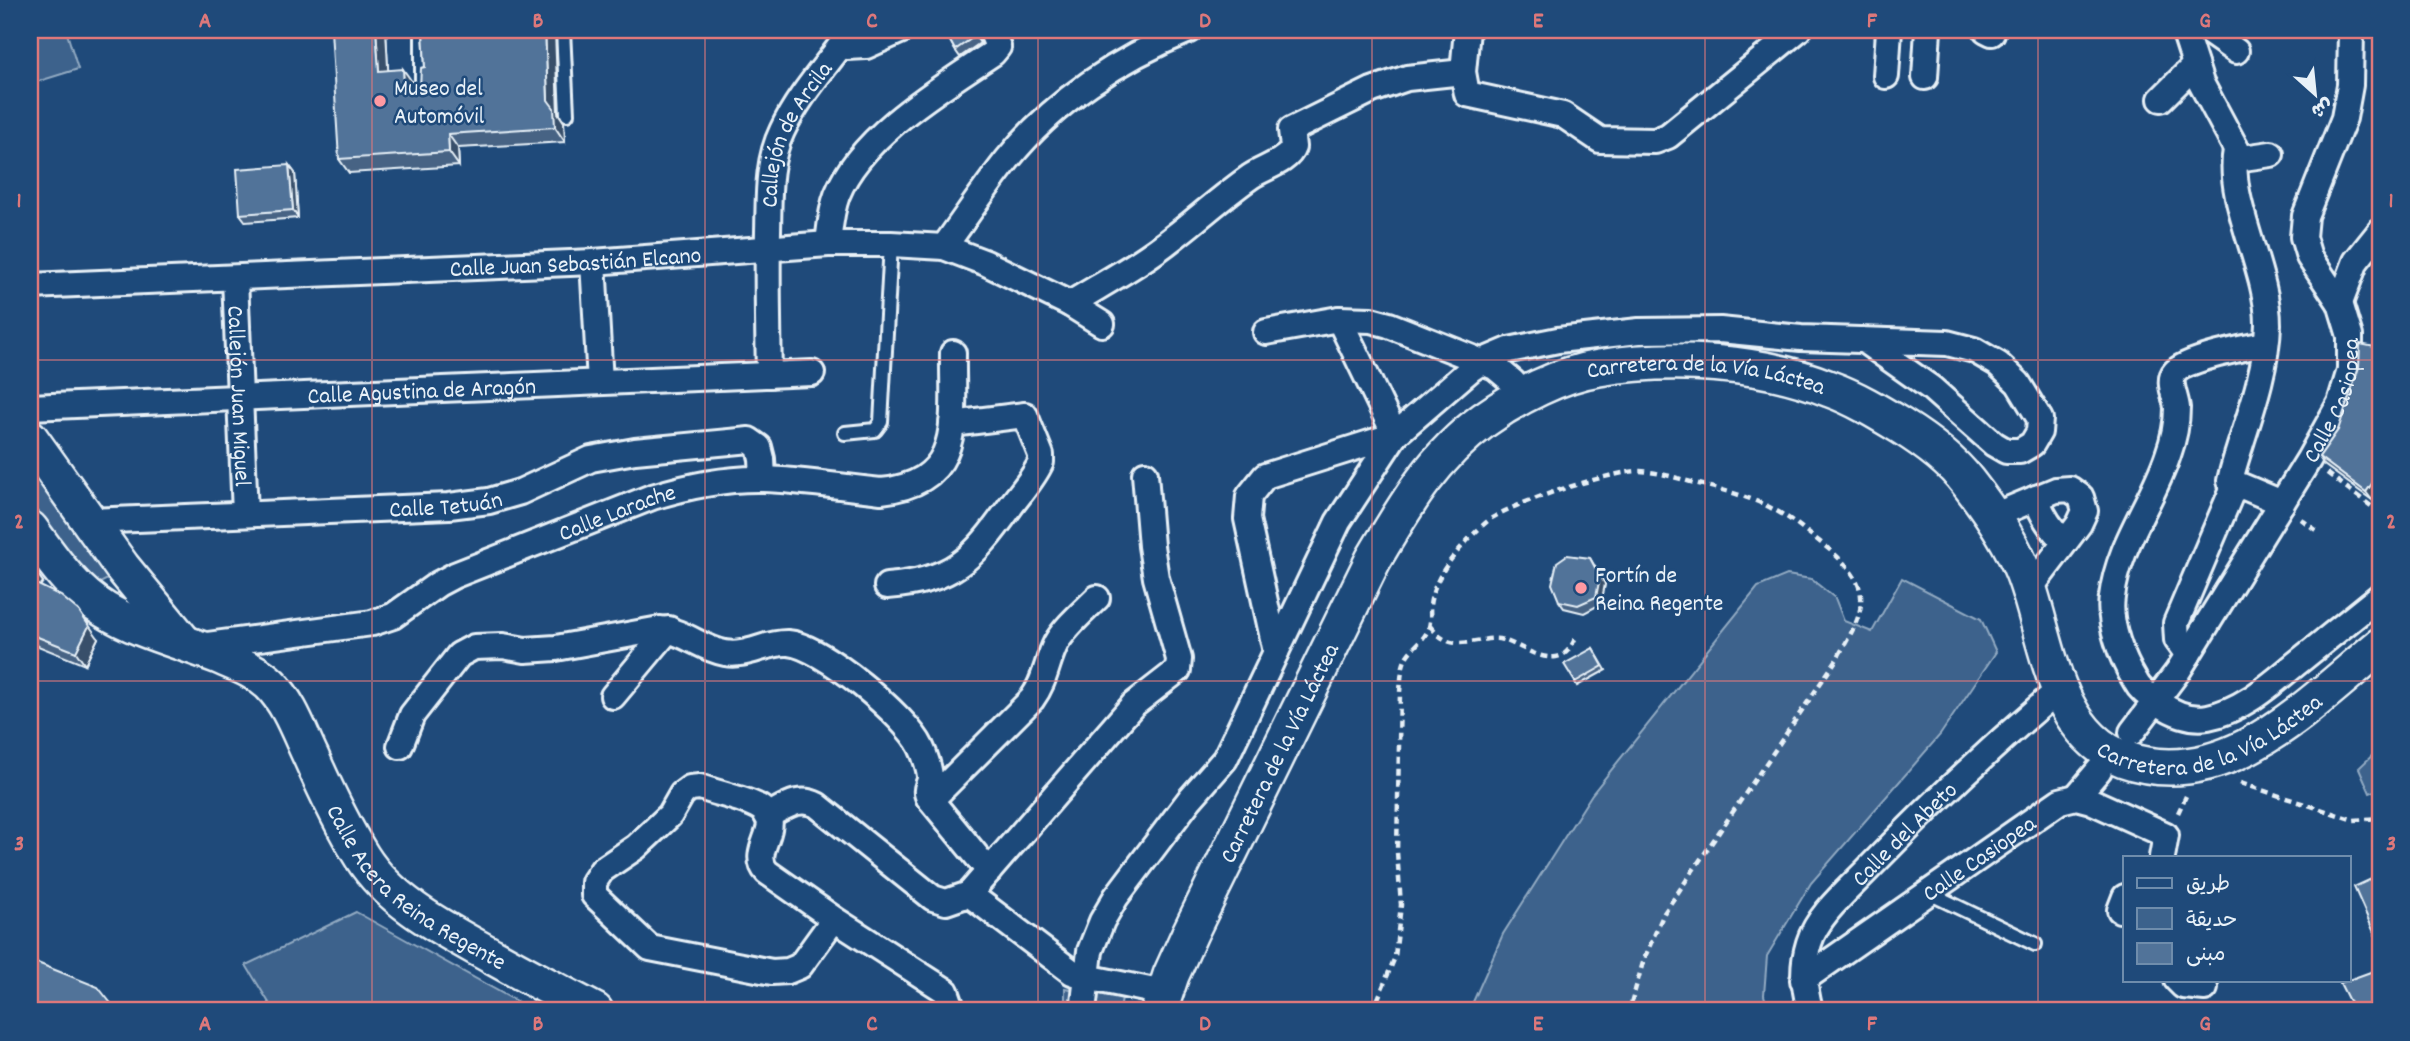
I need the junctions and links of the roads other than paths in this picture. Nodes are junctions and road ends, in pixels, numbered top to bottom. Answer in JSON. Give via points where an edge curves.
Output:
{"nodes":[{"id":1,"x":422,"y":30,"type":"edge"},
{"id":2,"x":563,"y":30,"type":"edge"},
{"id":3,"x":902,"y":30,"type":"edge"},
{"id":4,"x":991,"y":30,"type":"edge"},
{"id":5,"x":1189,"y":30,"type":"edge"},
{"id":6,"x":1467,"y":30,"type":"edge"},
{"id":7,"x":1798,"y":30,"type":"edge"},
{"id":8,"x":1889,"y":30,"type":"edge"},
{"id":9,"x":1928,"y":30,"type":"edge"},
{"id":10,"x":2184,"y":30,"type":"edge"},
{"id":11,"x":2206,"y":30,"type":"edge"},
{"id":12,"x":2351,"y":30,"type":"edge"},
{"id":13,"x":847,"y":37,"type":"edge"},
{"id":14,"x":2236,"y":51,"type":"dead end"},
{"id":15,"x":2195,"y":65,"type":"junction"},
{"id":16,"x":1463,"y":72,"type":"junction"},
{"id":17,"x":1886,"y":76,"type":"dead end"},
{"id":18,"x":1925,"y":77,"type":"dead end"},
{"id":19,"x":422,"y":99,"type":"edge"},
{"id":20,"x":2161,"y":99,"type":"dead end"},
{"id":21,"x":566,"y":114,"type":"dead end"},
{"id":22,"x":2236,"y":150,"type":"junction"},
{"id":23,"x":2271,"y":154,"type":"dead end"},
{"id":24,"x":2380,"y":231,"type":"edge"},
{"id":25,"x":828,"y":243,"type":"junction"},
{"id":26,"x":891,"y":244,"type":"junction"},
{"id":27,"x":944,"y":247,"type":"junction"},
{"id":28,"x":768,"y":249,"type":"junction"},
{"id":29,"x":593,"y":262,"type":"junction"},
{"id":30,"x":235,"y":279,"type":"junction"},
{"id":31,"x":30,"y":286,"type":"edge"},
{"id":32,"x":2340,"y":303,"type":"junction"},
{"id":33,"x":1070,"y":304,"type":"junction"},
{"id":34,"x":1339,"y":318,"type":"junction"},
{"id":35,"x":1102,"y":324,"type":"dead end"},
{"id":36,"x":1266,"y":332,"type":"dead end"},
{"id":37,"x":1801,"y":338,"type":"junction"},
{"id":38,"x":1863,"y":340,"type":"junction"},
{"id":39,"x":2265,"y":344,"type":"junction"},
{"id":40,"x":953,"y":353,"type":"dead end"},
{"id":41,"x":1483,"y":361,"type":"junction"},
{"id":42,"x":812,"y":373,"type":"dead end"},
{"id":43,"x":769,"y":375,"type":"junction"},
{"id":44,"x":1792,"y":376,"type":"junction"},
{"id":45,"x":600,"y":382,"type":"junction"},
{"id":46,"x":1522,"y":397,"type":"junction"},
{"id":47,"x":240,"y":398,"type":"junction"},
{"id":48,"x":30,"y":407,"type":"edge"},
{"id":49,"x":952,"y":424,"type":"junction"},
{"id":50,"x":845,"y":433,"type":"dead end"},
{"id":51,"x":1395,"y":435,"type":"junction"},
{"id":52,"x":30,"y":438,"type":"edge"},
{"id":53,"x":1145,"y":474,"type":"dead end"},
{"id":54,"x":763,"y":479,"type":"junction"},
{"id":55,"x":2235,"y":484,"type":"junction"},
{"id":56,"x":2036,"y":498,"type":"junction"},
{"id":57,"x":2282,"y":503,"type":"junction"},
{"id":58,"x":245,"y":514,"type":"junction"},
{"id":59,"x":1993,"y":516,"type":"junction"},
{"id":60,"x":89,"y":521,"type":"junction"},
{"id":61,"x":30,"y":529,"type":"edge"},
{"id":62,"x":2065,"y":542,"type":"junction"},
{"id":63,"x":887,"y":586,"type":"dead end"},
{"id":64,"x":2029,"y":590,"type":"junction"},
{"id":65,"x":2380,"y":596,"type":"edge"},
{"id":66,"x":1097,"y":598,"type":"dead end"},
{"id":67,"x":669,"y":629,"type":"junction"},
{"id":68,"x":189,"y":644,"type":"junction"},
{"id":69,"x":2380,"y":646,"type":"edge"},
{"id":70,"x":1276,"y":652,"type":"junction"},
{"id":71,"x":2188,"y":655,"type":"junction"},
{"id":72,"x":2061,"y":688,"type":"junction"},
{"id":73,"x":613,"y":696,"type":"dead end"},
{"id":74,"x":2163,"y":706,"type":"junction"},
{"id":75,"x":2132,"y":732,"type":"dead end"},
{"id":76,"x":400,"y":746,"type":"dead end"},
{"id":77,"x":2099,"y":770,"type":"dead end"},
{"id":78,"x":2076,"y":797,"type":"junction"},
{"id":79,"x":929,"y":798,"type":"junction"},
{"id":80,"x":767,"y":816,"type":"junction"},
{"id":81,"x":2161,"y":851,"type":"edge"},
{"id":82,"x":989,"y":871,"type":"junction"},
{"id":83,"x":1929,"y":893,"type":"junction"},
{"id":84,"x":969,"y":894,"type":"junction"},
{"id":85,"x":834,"y":919,"type":"junction"},
{"id":86,"x":2035,"y":944,"type":"dead end"},
{"id":87,"x":1086,"y":978,"type":"junction"},
{"id":88,"x":1803,"y":981,"type":"junction"},
{"id":89,"x":2179,"y":982,"type":"edge"},
{"id":90,"x":2205,"y":988,"type":"dead end"},
{"id":91,"x":1162,"y":1002,"type":"edge"},
{"id":92,"x":595,"y":1011,"type":"edge"},
{"id":93,"x":953,"y":1011,"type":"edge"},
{"id":94,"x":1083,"y":1011,"type":"edge"},
{"id":95,"x":1810,"y":1011,"type":"edge"}],
"edges":[{"from":1,"to":19,"type":"lane"},
{"from":2,"to":21,"type":"lane"},
{"from":3,"to":13,"type":"street","via":[[866,46],[847,47]]},
{"from":4,"to":25,"type":"street","via":[[998,47],[993,54],[909,111],[850,173],[837,195]]},
{"from":5,"to":27,"type":"street","via":[[1118,64],[1041,123],[1008,159]]},
{"from":6,"to":16,"type":"street"},
{"from":7,"to":16,"type":"street","via":[[1656,141],[1600,140],[1563,115],[1471,95],[1465,90]]},
{"from":8,"to":17,"type":"street"},
{"from":9,"to":18,"type":"street"},
{"from":10,"to":15,"type":"street"},
{"from":11,"to":14,"type":"street"},
{"from":12,"to":32,"type":"street","name":"Calle Casiopea","via":[[2344,118],[2305,216],[2304,237],[2309,257]]},
{"from":13,"to":28,"type":"street","name":"Callejón de Arcila","via":[[781,131],[769,180]]},
{"from":15,"to":20,"type":"street"},
{"from":15,"to":22,"type":"street"},
{"from":16,"to":33,"type":"street","via":[[1407,78],[1291,130],[1293,147],[1288,156],[1257,172],[1173,238]]},
{"from":22,"to":23,"type":"street","via":[[2243,158]]},
{"from":22,"to":39,"type":"street","via":[[2236,187],[2261,275],[2268,323]]},
{"from":24,"to":32,"type":"street","via":[[2356,261]]},
{"from":25,"to":26,"type":"street","name":"Calle Juan Sebastián Elcano"},
{"from":25,"to":28,"type":"street","name":"Calle Juan Sebastián Elcano"},
{"from":26,"to":27,"type":"street","name":"Calle Juan Sebastián Elcano"},
{"from":26,"to":50,"type":"lane","via":[[881,422],[875,430]]},
{"from":27,"to":33,"type":"street","name":"Calle Juan Sebastián Elcano"},
{"from":28,"to":29,"type":"street","name":"Calle Juan Sebastián Elcano"},
{"from":28,"to":43,"type":"street","name":"Callejón de Arcila"},
{"from":29,"to":30,"type":"street","name":"Calle Juan Sebastián Elcano"},
{"from":29,"to":45,"type":"street"},
{"from":30,"to":31,"type":"street","name":"Calle Juan Sebastián Elcano"},
{"from":30,"to":47,"type":"street","name":"Callejón Juan Miguel"},
{"from":32,"to":57,"type":"street","name":"Calle Casiopea","via":[[2350,336],[2350,370],[2340,403]]},
{"from":33,"to":35,"type":"street","name":"Calle Juan Sebastián Elcano"},
{"from":34,"to":36,"type":"street"},
{"from":34,"to":41,"type":"street","via":[[1389,324]]},
{"from":34,"to":51,"type":"street"},
{"from":37,"to":38,"type":"street"},
{"from":37,"to":41,"type":"street","via":[[1720,330],[1639,331],[1558,340],[1509,350]]},
{"from":37,"to":44,"type":"street"},
{"from":38,"to":38,"type":"street","via":[[1931,388],[2006,451],[2020,451],[2032,444],[2039,432],[2040,418],[2018,383],[1974,350],[1947,343]]},
{"from":39,"to":55,"type":"street","via":[[2257,391],[2230,479]]},
{"from":39,"to":74,"type":"street","via":[[2207,358],[2173,375],[2177,410],[2168,454],[2124,549],[2111,610],[2130,672],[2140,690]]},
{"from":40,"to":49,"type":"street","name":"Calle Larache"},
{"from":41,"to":46,"type":"street","via":[[1513,382]]},
{"from":41,"to":51,"type":"street"},
{"from":42,"to":43,"type":"street","name":"Calle Agustina de Aragón"},
{"from":43,"to":45,"type":"street","name":"Calle Agustina de Aragón"},
{"from":44,"to":46,"type":"street","name":"Carretera de la Vía Láctea","via":[[1719,364],[1649,363],[1596,368]]},
{"from":44,"to":59,"type":"street","name":"Carretera de la Vía Láctea","via":[[1877,411],[1925,440],[1964,477]]},
{"from":45,"to":47,"type":"street","name":"Calle Agustina de Aragón"},
{"from":46,"to":91,"type":"street","name":"Carretera de la Vía Láctea","via":[[1457,442],[1407,501],[1373,560],[1190,933]]},
{"from":47,"to":48,"type":"street","name":"Calle Agustina de Aragón"},
{"from":47,"to":58,"type":"street","name":"Callejón Juan Miguel"},
{"from":49,"to":54,"type":"street","name":"Calle Larache","via":[[942,463],[923,479],[900,489]]},
{"from":49,"to":63,"type":"street","via":[[1025,415],[1041,462],[967,560],[916,584]]},
{"from":51,"to":70,"type":"street","via":[[1338,522]]},
{"from":51,"to":70,"type":"street","via":[[1265,476],[1249,496],[1247,519]]},
{"from":52,"to":60,"type":"street"},
{"from":53,"to":82,"type":"street","via":[[1150,547],[1178,670],[1133,705]]},
{"from":54,"to":58,"type":"street","name":"Calle Tetuán","via":[[759,447],[750,440],[635,451],[592,460],[489,501]]},
{"from":54,"to":68,"type":"street","name":"Calle Larache","via":[[720,481],[652,497],[455,575],[393,616],[372,623]]},
{"from":55,"to":57,"type":"street"},
{"from":55,"to":71,"type":"street","via":[[2175,623],[2177,640]]},
{"from":56,"to":59,"type":"street"},
{"from":56,"to":62,"type":"street","via":[[2042,515]]},
{"from":56,"to":62,"type":"street","via":[[2070,489],[2081,498],[2085,511]]},
{"from":57,"to":71,"type":"street","name":"Calle Casiopea"},
{"from":58,"to":60,"type":"street","name":"Calle Tetuán"},
{"from":59,"to":64,"type":"street","name":"Carretera de la Vía Láctea"},
{"from":60,"to":68,"type":"street","via":[[152,605]]},
{"from":61,"to":68,"type":"street","name":"Calle Acera Reina Regente","via":[[63,573],[104,610]]},
{"from":62,"to":64,"type":"street"},
{"from":64,"to":72,"type":"street","name":"Carretera de la Vía Láctea"},
{"from":65,"to":74,"type":"street","via":[[2231,710],[2192,718]]},
{"from":66,"to":79,"type":"street","via":[[1063,632],[1042,686]]},
{"from":67,"to":73,"type":"street"},
{"from":67,"to":76,"type":"street","via":[[556,648],[474,647],[458,655],[412,715]]},
{"from":67,"to":79,"type":"street","via":[[714,651],[735,654],[784,643],[827,658],[908,728],[921,747],[930,776],[925,789]]},
{"from":68,"to":92,"type":"street","name":"Calle Acera Reina Regente","via":[[254,671],[269,683],[290,711],[363,859],[383,882],[427,918]]},
{"from":69,"to":72,"type":"street","name":"Carretera de la Vía Láctea","via":[[2272,734],[2214,761],[2182,767],[2124,759],[2098,745],[2077,723]]},
{"from":70,"to":87,"type":"street","via":[[1225,759],[1112,905],[1090,951]]},
{"from":71,"to":74,"type":"street","name":"Calle Casiopea"},
{"from":72,"to":88,"type":"street","name":"Calle del Abeto","via":[[1977,761],[1841,897],[1810,941]]},
{"from":74,"to":75,"type":"street","name":"Calle Casiopea"},
{"from":77,"to":78,"type":"street"},
{"from":78,"to":81,"type":"street","via":[[2091,801]]},
{"from":78,"to":83,"type":"street","name":"Calle Casiopea","via":[[2060,801]]},
{"from":79,"to":82,"type":"street"},
{"from":80,"to":84,"type":"street","via":[[807,800],[933,898],[946,902]]},
{"from":80,"to":85,"type":"street","via":[[770,828],[760,857],[762,866]]},
{"from":80,"to":85,"type":"street","via":[[759,808],[691,788],[636,847],[602,870],[594,882],[594,895],[650,948],[772,972],[800,966]]},
{"from":82,"to":84,"type":"street"},
{"from":83,"to":86,"type":"lane"},
{"from":83,"to":88,"type":"street","name":"Calle Casiopea"},
{"from":84,"to":87,"type":"street"},
{"from":85,"to":93,"type":"street","via":[[946,990]]},
{"from":87,"to":91,"type":"street"},
{"from":87,"to":94,"type":"street"},
{"from":88,"to":95,"type":"street","name":"Calle del Abeto"},
{"from":89,"to":90,"type":"street"}]}
